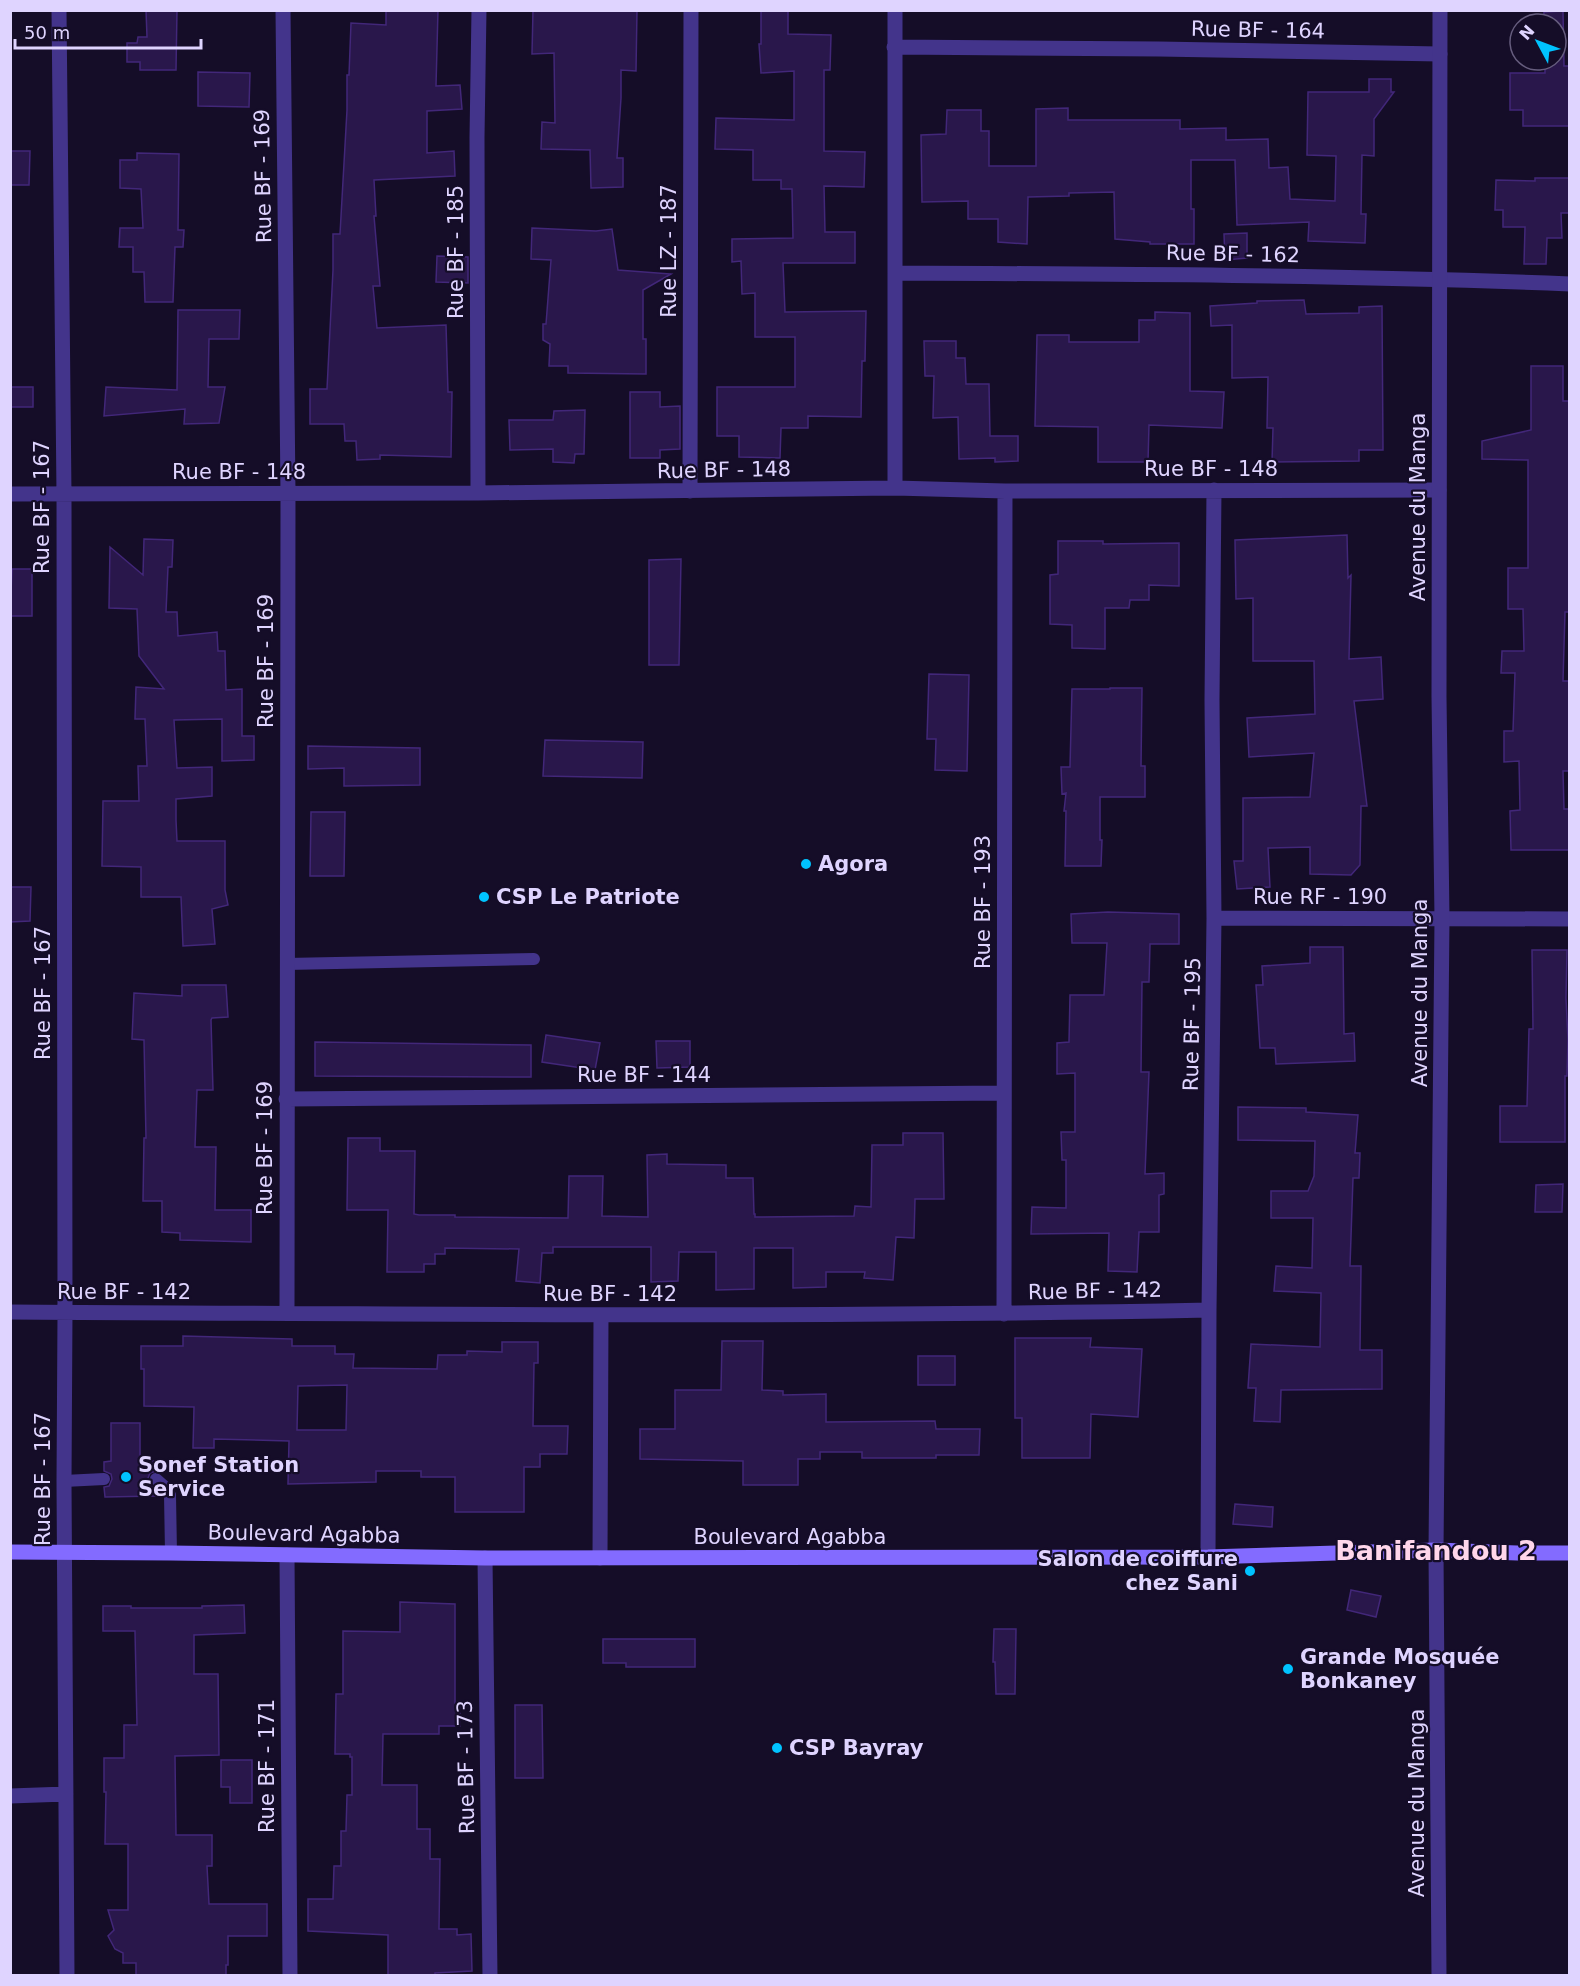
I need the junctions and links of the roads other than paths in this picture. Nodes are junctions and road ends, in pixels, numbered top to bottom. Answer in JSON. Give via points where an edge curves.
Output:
{"nodes":[{"id":1,"x":59,"y":10,"type":"edge"},
{"id":2,"x":283,"y":10,"type":"edge"},
{"id":3,"x":479,"y":10,"type":"edge"},
{"id":4,"x":691,"y":10,"type":"edge"},
{"id":5,"x":895,"y":10,"type":"edge"},
{"id":6,"x":1440,"y":10,"type":"edge"},
{"id":7,"x":894,"y":47,"type":"junction"},
{"id":8,"x":1440,"y":54,"type":"junction"},
{"id":9,"x":896,"y":273,"type":"junction"},
{"id":10,"x":1440,"y":279,"type":"junction"},
{"id":11,"x":1569,"y":284,"type":"edge"},
{"id":12,"x":895,"y":488,"type":"junction"},
{"id":13,"x":1214,"y":490,"type":"junction"},
{"id":14,"x":1439,"y":490,"type":"junction"},
{"id":15,"x":690,"y":491,"type":"junction"},
{"id":16,"x":1005,"y":491,"type":"junction"},
{"id":17,"x":288,"y":493,"type":"junction"},
{"id":18,"x":478,"y":493,"type":"junction"},
{"id":19,"x":10,"y":494,"type":"edge"},
{"id":20,"x":64,"y":494,"type":"junction"},
{"id":21,"x":1214,"y":918,"type":"junction"},
{"id":22,"x":1442,"y":918,"type":"junction"},
{"id":23,"x":1569,"y":919,"type":"edge"},
{"id":24,"x":534,"y":959,"type":"dead end"},
{"id":25,"x":286,"y":964,"type":"junction"},
{"id":26,"x":1003,"y":1093,"type":"junction"},
{"id":27,"x":286,"y":1099,"type":"junction"},
{"id":28,"x":1209,"y":1310,"type":"junction"},
{"id":29,"x":10,"y":1312,"type":"edge"},
{"id":30,"x":287,"y":1312,"type":"junction"},
{"id":31,"x":65,"y":1313,"type":"junction"},
{"id":32,"x":1004,"y":1314,"type":"junction"},
{"id":33,"x":602,"y":1316,"type":"junction"},
{"id":34,"x":104,"y":1479,"type":"dead end"},
{"id":35,"x":156,"y":1479,"type":"dead end"},
{"id":36,"x":64,"y":1481,"type":"junction"},
{"id":37,"x":1437,"y":1550,"type":"junction"},
{"id":38,"x":10,"y":1552,"type":"edge"},
{"id":39,"x":64,"y":1552,"type":"junction"},
{"id":40,"x":171,"y":1553,"type":"junction"},
{"id":41,"x":1569,"y":1553,"type":"edge"},
{"id":42,"x":287,"y":1556,"type":"junction"},
{"id":43,"x":1208,"y":1557,"type":"junction"},
{"id":44,"x":485,"y":1558,"type":"junction"},
{"id":45,"x":600,"y":1558,"type":"junction"},
{"id":46,"x":66,"y":1794,"type":"junction"},
{"id":47,"x":10,"y":1796,"type":"edge"},
{"id":48,"x":67,"y":1976,"type":"edge"},
{"id":49,"x":290,"y":1976,"type":"edge"},
{"id":50,"x":490,"y":1976,"type":"edge"},
{"id":51,"x":1439,"y":1976,"type":"edge"}],
"edges":[{"from":1,"to":20,"type":"street","name":"Rue BF - 167"},
{"from":2,"to":17,"type":"street","name":"Rue BF - 169"},
{"from":3,"to":18,"type":"street","name":"Rue BF - 185"},
{"from":4,"to":15,"type":"street","name":"Rue LZ - 187"},
{"from":5,"to":7,"type":"street"},
{"from":6,"to":8,"type":"street","name":"Avenue du Manga"},
{"from":7,"to":8,"type":"street","name":"Rue BF - 164"},
{"from":7,"to":9,"type":"street"},
{"from":8,"to":10,"type":"street","name":"Avenue du Manga"},
{"from":9,"to":10,"type":"street","name":"Rue BF - 162"},
{"from":9,"to":12,"type":"street"},
{"from":10,"to":11,"type":"street","name":"Rue BF - 162"},
{"from":10,"to":14,"type":"street","name":"Avenue du Manga"},
{"from":12,"to":15,"type":"street","name":"Rue BF - 148"},
{"from":12,"to":16,"type":"street","name":"Rue BF - 148"},
{"from":13,"to":14,"type":"street","name":"Rue BF - 148"},
{"from":13,"to":16,"type":"street","name":"Rue BF - 148"},
{"from":13,"to":21,"type":"street","name":"Rue BF - 195"},
{"from":14,"to":22,"type":"street","name":"Avenue du Manga"},
{"from":15,"to":18,"type":"street","name":"Rue BF - 148"},
{"from":16,"to":26,"type":"street","name":"Rue BF - 193"},
{"from":17,"to":18,"type":"street","name":"Rue BF - 148"},
{"from":17,"to":20,"type":"street","name":"Rue BF - 148"},
{"from":17,"to":25,"type":"street","name":"Rue BF - 169"},
{"from":19,"to":20,"type":"street","name":"Rue BF - 148"},
{"from":20,"to":31,"type":"street","name":"Rue BF - 167"},
{"from":21,"to":22,"type":"street","name":"Rue RF - 190"},
{"from":21,"to":28,"type":"street","name":"Rue BF - 195"},
{"from":22,"to":23,"type":"street","name":"Rue RF - 190"},
{"from":22,"to":37,"type":"street","name":"Avenue du Manga"},
{"from":24,"to":25,"type":"lane"},
{"from":25,"to":27,"type":"street","name":"Rue BF - 169"},
{"from":26,"to":27,"type":"street","name":"Rue BF - 144"},
{"from":26,"to":32,"type":"street","name":"Rue BF - 193"},
{"from":27,"to":30,"type":"street","name":"Rue BF - 169"},
{"from":28,"to":32,"type":"street","name":"Rue BF - 142"},
{"from":28,"to":43,"type":"street","name":"Rue BF - 195"},
{"from":29,"to":31,"type":"street","name":"Rue BF - 142"},
{"from":30,"to":31,"type":"street","name":"Rue BF - 142"},
{"from":30,"to":33,"type":"street","name":"Rue BF - 142"},
{"from":31,"to":36,"type":"street","name":"Rue BF - 167"},
{"from":32,"to":33,"type":"street","name":"Rue BF - 142"},
{"from":33,"to":45,"type":"street"},
{"from":34,"to":36,"type":"lane"},
{"from":35,"to":40,"type":"lane","via":[[170,1495]]},
{"from":36,"to":39,"type":"street","name":"Rue BF - 167"},
{"from":37,"to":41,"type":"main road","name":"Boulevard Agabba"},
{"from":37,"to":43,"type":"main road","name":"Boulevard Agabba"},
{"from":37,"to":51,"type":"street","name":"Avenue du Manga"},
{"from":38,"to":39,"type":"main road","name":"Boulevard Agabba"},
{"from":39,"to":40,"type":"main road","name":"Boulevard Agabba"},
{"from":39,"to":46,"type":"street","name":"Rue BF - 167"},
{"from":40,"to":42,"type":"main road","name":"Boulevard Agabba"},
{"from":42,"to":44,"type":"main road","name":"Boulevard Agabba"},
{"from":42,"to":49,"type":"street","name":"Rue BF - 171"},
{"from":43,"to":45,"type":"main road","name":"Boulevard Agabba"},
{"from":44,"to":45,"type":"main road","name":"Boulevard Agabba"},
{"from":44,"to":50,"type":"street","name":"Rue BF - 173"},
{"from":46,"to":47,"type":"street"},
{"from":46,"to":48,"type":"street","name":"Rue BF - 167"}]}
